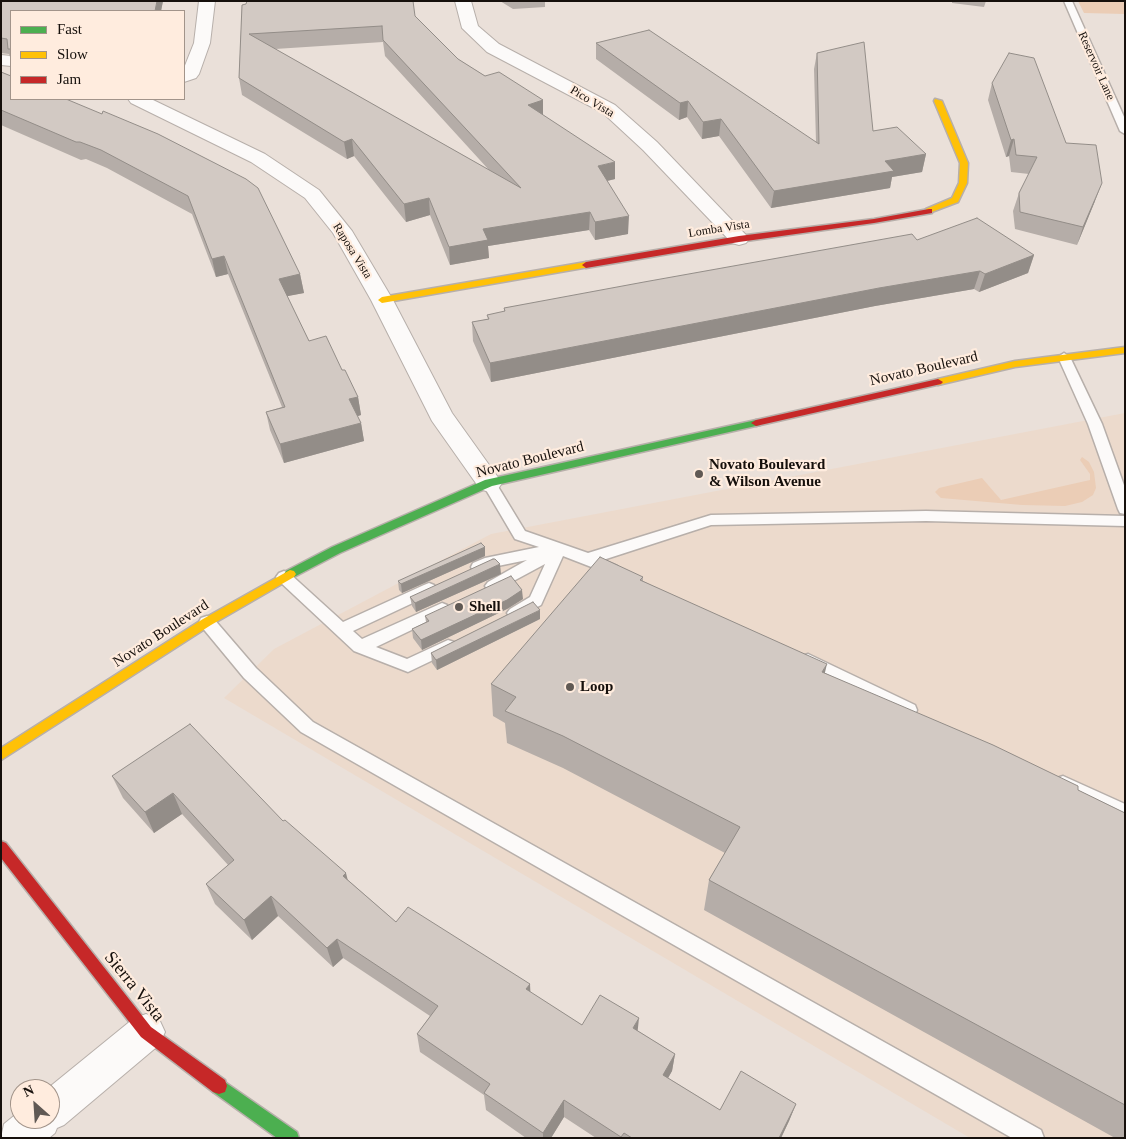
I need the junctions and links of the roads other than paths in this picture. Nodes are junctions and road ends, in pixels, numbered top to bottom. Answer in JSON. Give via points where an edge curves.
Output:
{"nodes":[{"id":1,"x":207,"y":1,"type":"edge"},
{"id":2,"x":463,"y":1,"type":"edge"},
{"id":3,"x":1068,"y":1,"type":"edge"},
{"id":4,"x":185,"y":76,"type":"edge"},
{"id":5,"x":143,"y":100,"type":"edge"},
{"id":6,"x":938,"y":101,"type":"dead end"},
{"id":7,"x":1125,"y":131,"type":"edge"},
{"id":8,"x":739,"y":239,"type":"junction"},
{"id":9,"x":382,"y":300,"type":"junction"},
{"id":10,"x":1125,"y":350,"type":"edge"},
{"id":11,"x":1064,"y":357,"type":"junction"},
{"id":12,"x":489,"y":482,"type":"junction"},
{"id":13,"x":1125,"y":509,"type":"edge"},
{"id":14,"x":1125,"y":522,"type":"edge"},
{"id":15,"x":559,"y":548,"type":"junction"},
{"id":16,"x":588,"y":559,"type":"junction"},
{"id":17,"x":465,"y":573,"type":"edge"},
{"id":18,"x":624,"y":575,"type":"edge"},
{"id":19,"x":284,"y":577,"type":"junction"},
{"id":20,"x":440,"y":584,"type":"edge"},
{"id":21,"x":481,"y":592,"type":"edge"},
{"id":22,"x":455,"y":603,"type":"edge"},
{"id":23,"x":504,"y":619,"type":"edge"},
{"id":24,"x":207,"y":622,"type":"junction"},
{"id":25,"x":342,"y":629,"type":"junction"},
{"id":26,"x":461,"y":640,"type":"edge"},
{"id":27,"x":360,"y":647,"type":"junction"},
{"id":28,"x":793,"y":654,"type":"edge"},
{"id":29,"x":923,"y":717,"type":"edge"},
{"id":30,"x":1,"y":755,"type":"edge"},
{"id":31,"x":1049,"y":776,"type":"edge"},
{"id":32,"x":1125,"y":812,"type":"edge"},
{"id":33,"x":1,"y":848,"type":"edge"},
{"id":34,"x":146,"y":1032,"type":"junction"},
{"id":35,"x":60,"y":1104,"type":"edge"},
{"id":36,"x":29,"y":1129,"type":"edge"},
{"id":37,"x":18,"y":1138,"type":"edge"},
{"id":38,"x":291,"y":1138,"type":"edge"},
{"id":39,"x":1033,"y":1138,"type":"edge"}],
"edges":[{"from":1,"to":4,"type":"street","via":[[202,43],[190,74]]},
{"from":2,"to":8,"type":"street","name":"Pico Vista","via":[[470,28],[493,48],[609,109],[650,146]]},
{"from":3,"to":7,"type":"lane","name":"Reservoir Lane"},
{"from":5,"to":9,"type":"street","name":"Raposa Vista","via":[[258,158],[312,194],[342,231]]},
{"from":6,"to":8,"type":"street","name":"Lomba Vista","via":[[964,163],[964,183],[955,200],[930,211]]},
{"from":8,"to":9,"type":"street","name":"Lomba Vista"},
{"from":9,"to":12,"type":"street","name":"Raposa Vista","via":[[441,415]]},
{"from":10,"to":11,"type":"street","name":"Novato Boulevard"},
{"from":11,"to":12,"type":"street","name":"Novato Boulevard","via":[[1015,364]]},
{"from":11,"to":13,"type":"lane","via":[[1095,424]]},
{"from":12,"to":15,"type":"lane","via":[[520,535]]},
{"from":12,"to":19,"type":"street","name":"Novato Boulevard","via":[[336,550]]},
{"from":14,"to":16,"type":"lane","via":[[926,516],[711,520]]},
{"from":15,"to":16,"type":"lane"},
{"from":15,"to":17,"type":"lane","via":[[490,562]]},
{"from":15,"to":21,"type":"lane"},
{"from":15,"to":23,"type":"lane","via":[[536,601]]},
{"from":16,"to":18,"type":"lane"},
{"from":19,"to":24,"type":"street","name":"Novato Boulevard"},
{"from":19,"to":25,"type":"lane"},
{"from":20,"to":25,"type":"lane"},
{"from":22,"to":27,"type":"lane"},
{"from":24,"to":30,"type":"street","name":"Novato Boulevard"},
{"from":24,"to":39,"type":"lane","via":[[250,673],[307,727]]},
{"from":25,"to":27,"type":"lane"},
{"from":26,"to":27,"type":"lane","via":[[408,666]]},
{"from":28,"to":29,"type":"lane"},
{"from":31,"to":32,"type":"lane"},
{"from":33,"to":34,"type":"street","name":"Sierra Vista"},
{"from":34,"to":35,"type":"street"},
{"from":34,"to":38,"type":"street","name":"Sierra Vista"},
{"from":36,"to":37,"type":"street"}]}
